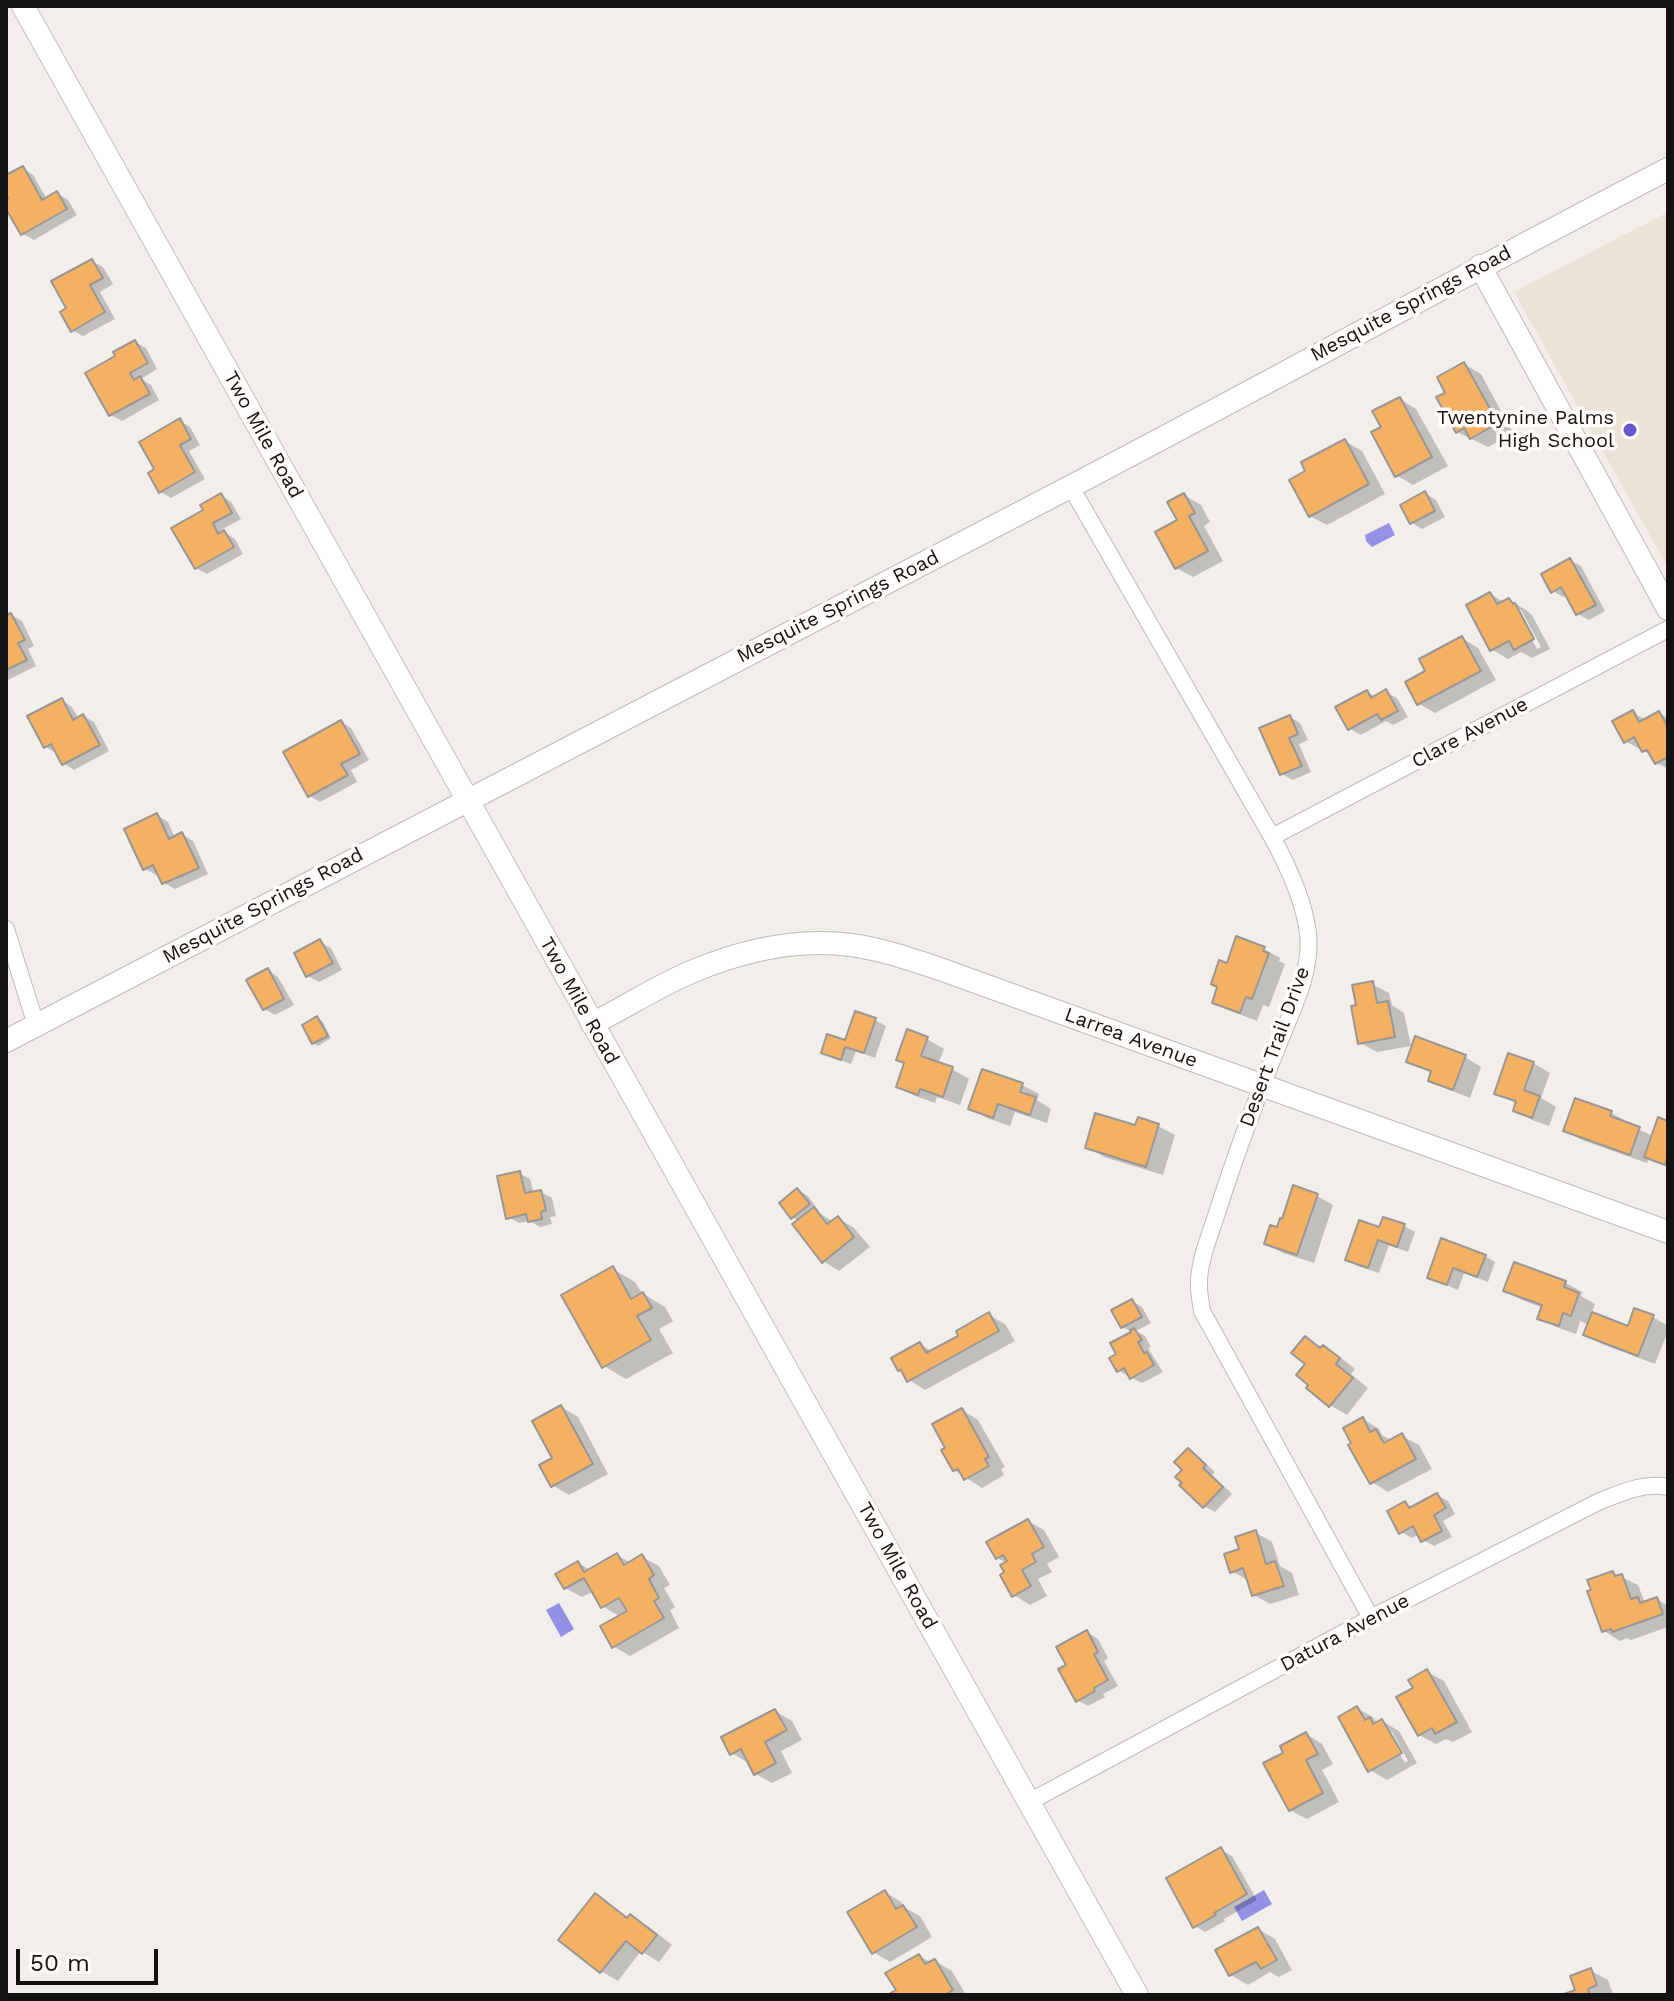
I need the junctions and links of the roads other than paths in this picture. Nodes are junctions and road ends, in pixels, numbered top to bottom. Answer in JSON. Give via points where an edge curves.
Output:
{"nodes":[{"id":1,"x":23,"y":6,"type":"edge"},
{"id":2,"x":1668,"y":169,"type":"edge"},
{"id":3,"x":1480,"y":266,"type":"junction"},
{"id":4,"x":1071,"y":487,"type":"junction"},
{"id":5,"x":1668,"y":609,"type":"edge"},
{"id":6,"x":1668,"y":629,"type":"edge"},
{"id":7,"x":468,"y":799,"type":"junction"},
{"id":8,"x":1272,"y":837,"type":"junction"},
{"id":9,"x":6,"y":929,"type":"edge"},
{"id":10,"x":592,"y":1024,"type":"junction"},
{"id":11,"x":36,"y":1025,"type":"junction"},
{"id":12,"x":6,"y":1041,"type":"edge"},
{"id":13,"x":1262,"y":1086,"type":"junction"},
{"id":14,"x":1668,"y":1232,"type":"edge"},
{"id":15,"x":1668,"y":1487,"type":"edge"},
{"id":16,"x":1371,"y":1618,"type":"junction"},
{"id":17,"x":1029,"y":1802,"type":"junction"},
{"id":18,"x":1137,"y":1995,"type":"edge"}],
"edges":[{"from":1,"to":7,"type":"main road","name":"Two Mile Road"},
{"from":2,"to":3,"type":"main road","name":"Mesquite Springs Road"},
{"from":3,"to":4,"type":"main road","name":"Mesquite Springs Road"},
{"from":3,"to":5,"type":"main road"},
{"from":4,"to":7,"type":"main road","name":"Mesquite Springs Road"},
{"from":4,"to":8,"type":"street","name":"Desert Trail Drive"},
{"from":6,"to":8,"type":"street","name":"Clare Avenue"},
{"from":7,"to":10,"type":"main road","name":"Two Mile Road"},
{"from":7,"to":11,"type":"main road","name":"Mesquite Springs Road"},
{"from":8,"to":13,"type":"street","name":"Desert Trail Drive","via":[[1304,910],[1309,936],[1300,989]]},
{"from":9,"to":11,"type":"street"},
{"from":10,"to":13,"type":"main road","name":"Larrea Avenue","via":[[689,973],[743,954],[770,946],[850,945],[940,969]]},
{"from":10,"to":17,"type":"main road","name":"Two Mile Road"},
{"from":11,"to":12,"type":"main road","name":"Mesquite Springs Road"},
{"from":13,"to":14,"type":"main road","name":"Larrea Avenue"},
{"from":13,"to":16,"type":"street","name":"Desert Trail Drive","via":[[1203,1257],[1202,1311]]},
{"from":15,"to":16,"type":"street","name":"Datura Avenue","via":[[1654,1484],[1598,1502]]},
{"from":16,"to":17,"type":"street","name":"Datura Avenue"},
{"from":17,"to":18,"type":"main road","name":"Two Mile Road"}]}
